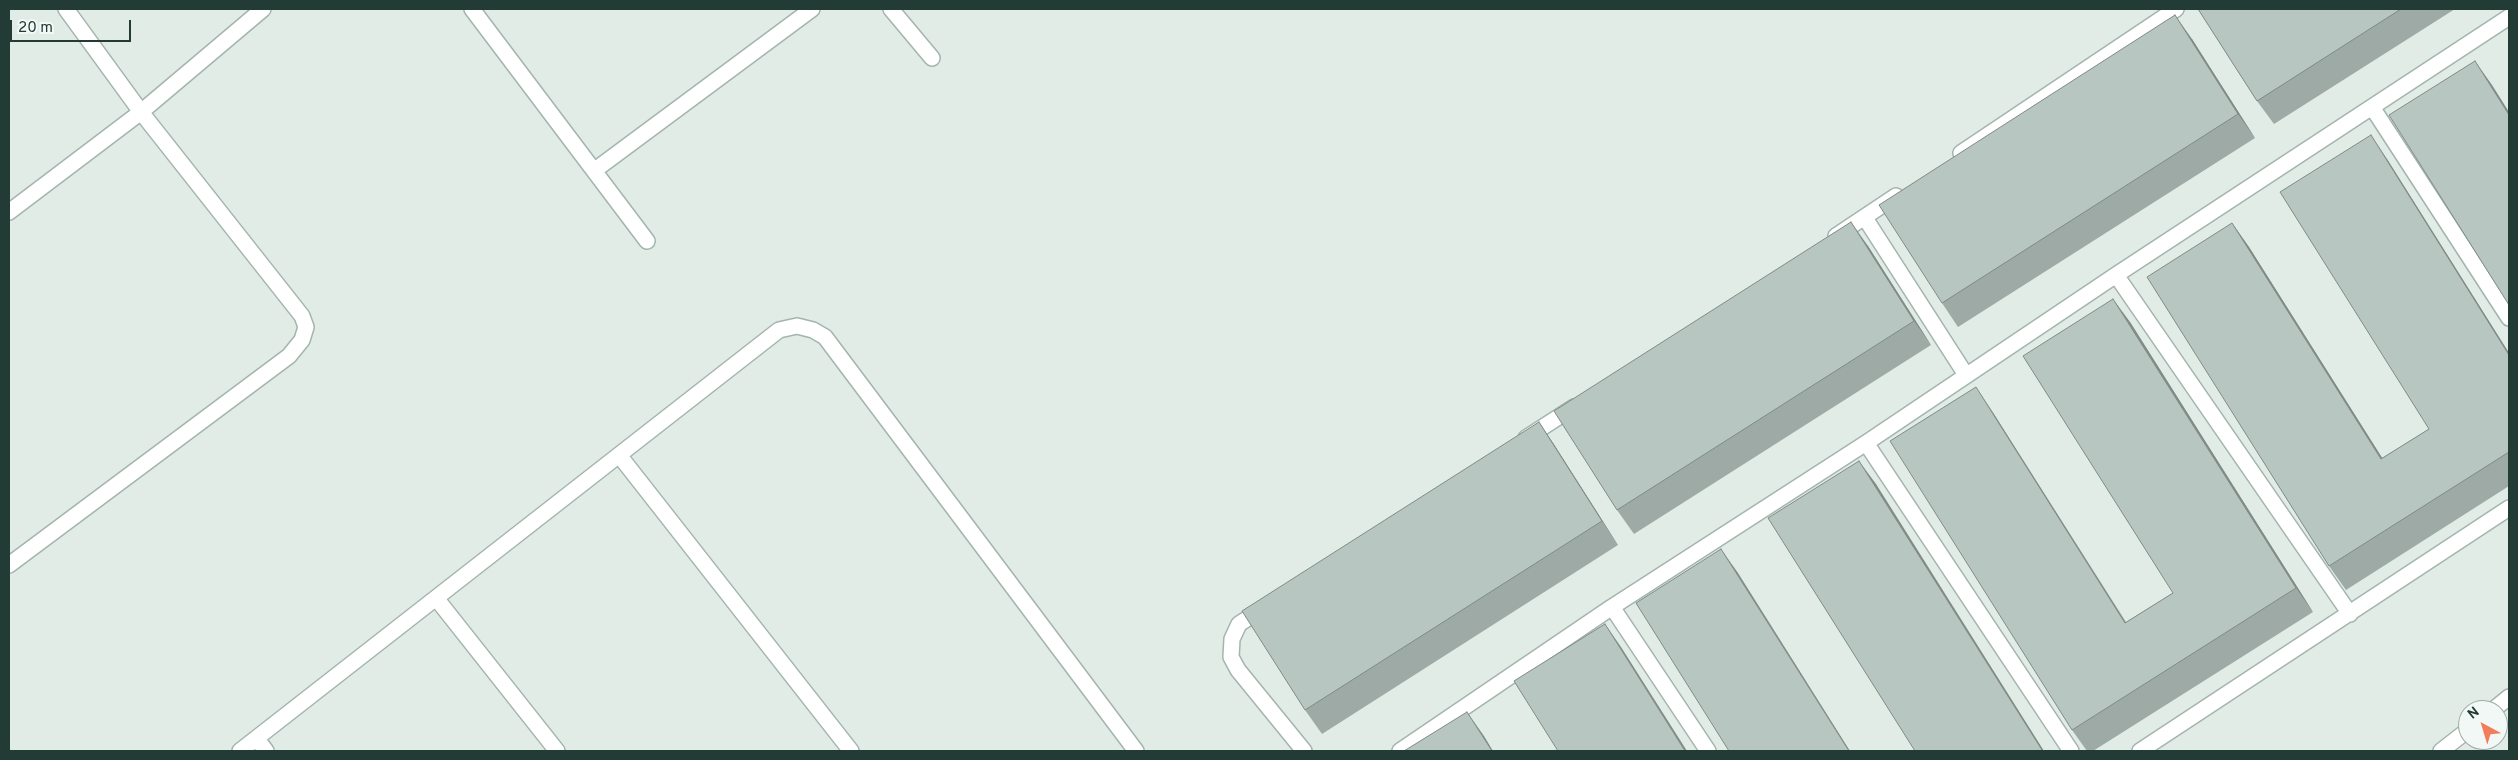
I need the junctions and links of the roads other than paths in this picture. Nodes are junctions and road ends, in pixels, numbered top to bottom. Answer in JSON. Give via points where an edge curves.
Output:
{"nodes":[{"id":1,"x":66,"y":9,"type":"edge"},
{"id":2,"x":263,"y":9,"type":"edge"},
{"id":3,"x":472,"y":9,"type":"edge"},
{"id":4,"x":812,"y":9,"type":"edge"},
{"id":5,"x":891,"y":9,"type":"edge"},
{"id":6,"x":2176,"y":9,"type":"edge"},
{"id":7,"x":2509,"y":17,"type":"edge"},
{"id":8,"x":932,"y":58,"type":"dead end"},
{"id":9,"x":2372,"y":107,"type":"junction"},
{"id":10,"x":141,"y":112,"type":"junction"},
{"id":11,"x":1946,"y":163,"type":"edge"},
{"id":12,"x":595,"y":170,"type":"junction"},
{"id":13,"x":1906,"y":190,"type":"edge"},
{"id":14,"x":9,"y":212,"type":"edge"},
{"id":15,"x":1864,"y":218,"type":"junction"},
{"id":16,"x":647,"y":241,"type":"dead end"},
{"id":17,"x":1823,"y":245,"type":"edge"},
{"id":18,"x":2116,"y":275,"type":"junction"},
{"id":19,"x":2509,"y":318,"type":"edge"},
{"id":20,"x":1966,"y":375,"type":"junction"},
{"id":21,"x":1589,"y":397,"type":"edge"},
{"id":22,"x":1866,"y":443,"type":"junction"},
{"id":23,"x":1514,"y":445,"type":"edge"},
{"id":24,"x":619,"y":455,"type":"junction"},
{"id":25,"x":2509,"y":508,"type":"edge"},
{"id":26,"x":9,"y":565,"type":"edge"},
{"id":27,"x":1281,"y":597,"type":"edge"},
{"id":28,"x":436,"y":598,"type":"junction"},
{"id":29,"x":1612,"y":607,"type":"junction"},
{"id":30,"x":2350,"y":614,"type":"junction"},
{"id":31,"x":2458,"y":738,"type":"edge"},
{"id":32,"x":257,"y":739,"type":"junction"},
{"id":33,"x":2444,"y":750,"type":"edge"},
{"id":34,"x":240,"y":751,"type":"edge"},
{"id":35,"x":266,"y":751,"type":"edge"},
{"id":36,"x":557,"y":751,"type":"edge"},
{"id":37,"x":851,"y":751,"type":"edge"},
{"id":38,"x":1136,"y":751,"type":"edge"},
{"id":39,"x":1304,"y":751,"type":"edge"},
{"id":40,"x":1400,"y":751,"type":"edge"},
{"id":41,"x":1708,"y":751,"type":"edge"},
{"id":42,"x":2071,"y":751,"type":"edge"},
{"id":43,"x":2140,"y":751,"type":"edge"}],
"edges":[{"from":1,"to":10,"type":"street"},
{"from":2,"to":10,"type":"street"},
{"from":3,"to":12,"type":"street"},
{"from":4,"to":12,"type":"street"},
{"from":5,"to":8,"type":"street"},
{"from":6,"to":11,"type":"street"},
{"from":7,"to":9,"type":"street"},
{"from":9,"to":18,"type":"street"},
{"from":9,"to":19,"type":"street"},
{"from":10,"to":14,"type":"street"},
{"from":10,"to":26,"type":"street","via":[[302,316],[306,327],[302,340],[289,356]]},
{"from":12,"to":16,"type":"street"},
{"from":13,"to":15,"type":"street"},
{"from":15,"to":17,"type":"street"},
{"from":15,"to":20,"type":"street"},
{"from":18,"to":20,"type":"street"},
{"from":18,"to":30,"type":"street"},
{"from":20,"to":22,"type":"street"},
{"from":21,"to":23,"type":"street"},
{"from":22,"to":29,"type":"street"},
{"from":22,"to":42,"type":"street"},
{"from":24,"to":28,"type":"street"},
{"from":24,"to":37,"type":"street"},
{"from":24,"to":38,"type":"street","via":[[779,330],[798,326],[813,330],[825,337]]},
{"from":25,"to":30,"type":"street"},
{"from":27,"to":39,"type":"street","via":[[1239,624],[1232,639],[1231,657]]},
{"from":28,"to":32,"type":"street"},
{"from":28,"to":36,"type":"street"},
{"from":29,"to":40,"type":"street"},
{"from":29,"to":41,"type":"street"},
{"from":30,"to":43,"type":"street"},
{"from":31,"to":33,"type":"street"},
{"from":32,"to":34,"type":"street"},
{"from":32,"to":35,"type":"street"}]}
